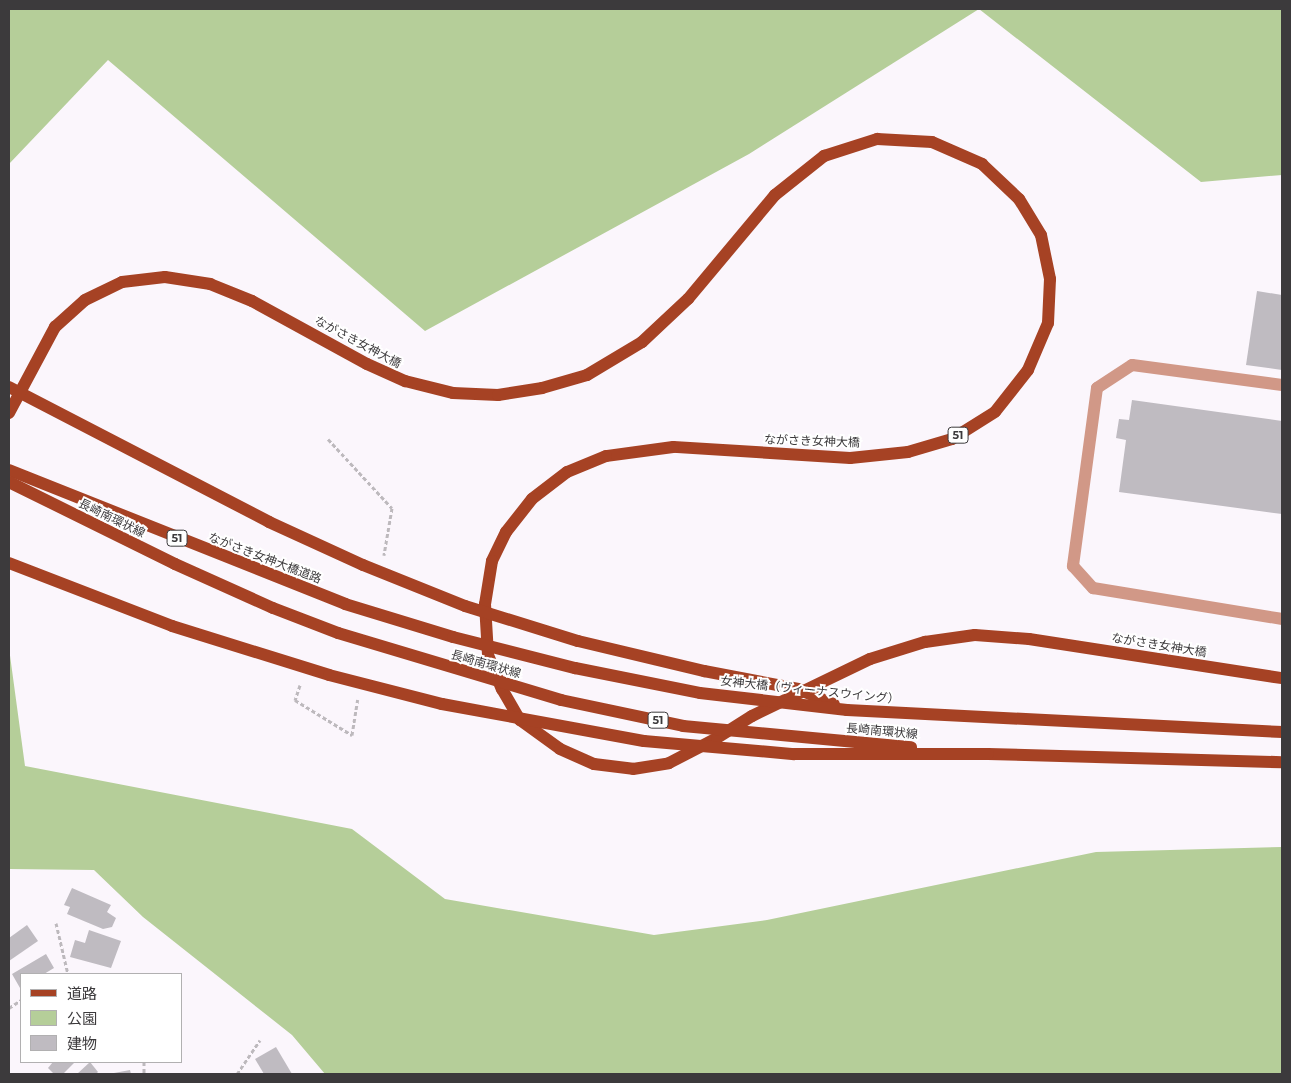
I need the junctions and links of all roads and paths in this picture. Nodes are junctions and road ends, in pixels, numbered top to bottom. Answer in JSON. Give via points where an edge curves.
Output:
{"nodes":[{"id":1,"x":1282,"y":385,"type":"edge"},
{"id":2,"x":14,"y":390,"type":"edge"},
{"id":3,"x":9,"y":413,"type":"edge"},
{"id":4,"x":9,"y":470,"type":"edge"},
{"id":5,"x":9,"y":482,"type":"edge"},
{"id":6,"x":9,"y":563,"type":"edge"},
{"id":7,"x":346,"y":604,"type":"joint"},
{"id":8,"x":1282,"y":619,"type":"edge"},
{"id":9,"x":1282,"y":678,"type":"edge"},
{"id":10,"x":847,"y":710,"type":"junction"},
{"id":11,"x":1282,"y":732,"type":"edge"},
{"id":12,"x":988,"y":754,"type":"junction"},
{"id":13,"x":1282,"y":762,"type":"edge"},
{"id":14,"x":56,"y":923,"type":"dead end"},
{"id":15,"x":68,"y":973,"type":"edge"},
{"id":16,"x":20,"y":1001,"type":"edge"},
{"id":17,"x":9,"y":1008,"type":"edge"},
{"id":18,"x":260,"y":1040,"type":"dead end"},
{"id":19,"x":237,"y":1074,"type":"edge"}],
"edges":[{"from":1,"to":8,"type":"lane","via":[[1132,365],[1097,388],[1073,566],[1093,588]]},
{"from":2,"to":3,"type":"main road","name":"ながさき女神大橋","number":"51"},
{"from":2,"to":9,"type":"main road","name":"ながさき女神大橋","number":"51","via":[[55,327],[85,300],[122,282],[165,276],[210,284],[252,301],[404,382],[453,393],[498,395],[542,388],[588,375],[642,342],[688,299],[775,196],[824,156],[877,139],[932,142],[982,164],[1019,199],[1041,236],[1050,279],[1048,323],[1028,370],[994,412],[952,439],[908,452],[850,458],[673,448],[606,456],[568,472],[532,499],[506,532],[492,561],[485,604],[488,655],[520,720],[560,749],[594,764],[632,769],[669,763],[752,716],[870,659],[925,642],[975,635],[1029,639]]},
{"from":2,"to":10,"type":"main road","bridge":true,"via":[[269,522],[364,566],[465,606],[578,641],[798,689]]},
{"from":4,"to":7,"type":"main road","name":"ながさき女神大橋道路","number":"51"},
{"from":5,"to":12,"type":"main road","name":"長崎南環状線","number":"51","bridge":true,"via":[[175,564],[273,608],[338,633],[561,700],[683,726]]},
{"from":6,"to":12,"type":"main road","bridge":true,"via":[[172,626],[329,675],[442,704],[644,741],[794,754]]},
{"from":7,"to":10,"type":"main road","name":"女神大橋（ヴィーナスウイング）","number":"51","bridge":true,"via":[[453,637],[575,668],[700,693]]},
{"from":10,"to":11,"type":"main road","name":"女神大橋（ヴィーナスウイング）","number":"51"},
{"from":12,"to":13,"type":"main road","number":"51"},
{"from":14,"to":15,"type":"path"},
{"from":16,"to":17,"type":"path"},
{"from":18,"to":19,"type":"path"}]}
